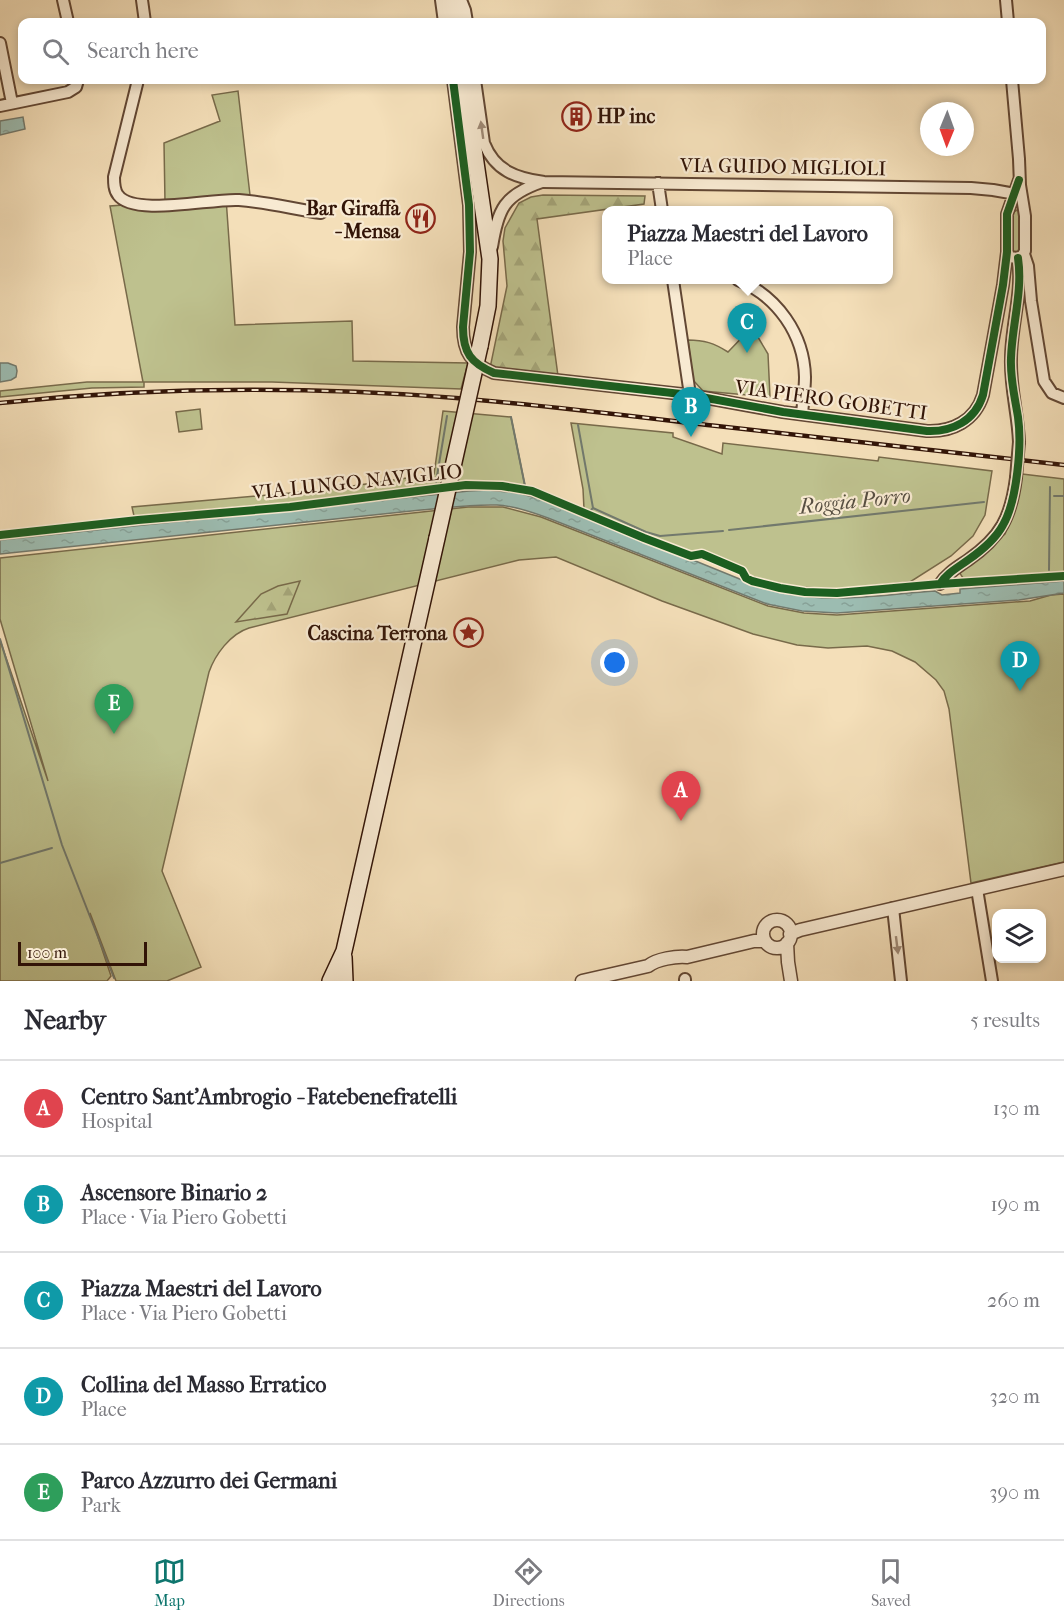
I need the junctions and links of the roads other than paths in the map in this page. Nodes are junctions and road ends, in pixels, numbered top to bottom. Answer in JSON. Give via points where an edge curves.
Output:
{"nodes":[{"id":1,"x":63,"y":0,"type":"edge"},
{"id":2,"x":142,"y":0,"type":"edge"},
{"id":3,"x":441,"y":0,"type":"edge"},
{"id":4,"x":452,"y":0,"type":"edge"},
{"id":5,"x":461,"y":0,"type":"edge"},
{"id":6,"x":1006,"y":0,"type":"edge"},
{"id":7,"x":67,"y":18,"type":"edge"},
{"id":8,"x":144,"y":18,"type":"edge"},
{"id":9,"x":443,"y":18,"type":"edge"},
{"id":10,"x":455,"y":18,"type":"edge"},
{"id":11,"x":466,"y":18,"type":"edge"},
{"id":12,"x":1008,"y":18,"type":"edge"},
{"id":13,"x":0,"y":43,"type":"edge"},
{"id":14,"x":137,"y":84,"type":"edge"},
{"id":15,"x":454,"y":84,"type":"edge"},
{"id":16,"x":465,"y":84,"type":"edge"},
{"id":17,"x":476,"y":84,"type":"edge"},
{"id":18,"x":1012,"y":84,"type":"edge"},
{"id":19,"x":76,"y":85,"type":"edge"},
{"id":20,"x":12,"y":104,"type":"junction"},
{"id":21,"x":0,"y":106,"type":"edge"},
{"id":22,"x":544,"y":182,"type":"junction"},
{"id":23,"x":658,"y":183,"type":"junction"},
{"id":24,"x":1018,"y":195,"type":"junction"},
{"id":25,"x":661,"y":206,"type":"edge"},
{"id":26,"x":1008,"y":212,"type":"junction"},
{"id":27,"x":321,"y":213,"type":"dead end"},
{"id":28,"x":1024,"y":213,"type":"junction"},
{"id":29,"x":1016,"y":256,"type":"junction"},
{"id":30,"x":490,"y":259,"type":"junction"},
{"id":31,"x":674,"y":284,"type":"edge"},
{"id":32,"x":747,"y":284,"type":"edge"},
{"id":33,"x":690,"y":395,"type":"junction"},
{"id":34,"x":1064,"y":398,"type":"edge"},
{"id":35,"x":802,"y":414,"type":"junction"},
{"id":36,"x":940,"y":584,"type":"dead end"},
{"id":37,"x":1064,"y":869,"type":"edge"},
{"id":38,"x":977,"y":889,"type":"junction"},
{"id":39,"x":893,"y":908,"type":"junction"},
{"id":40,"x":788,"y":936,"type":"junction"},
{"id":41,"x":761,"y":938,"type":"junction"},
{"id":42,"x":344,"y":958,"type":"junction"},
{"id":43,"x":330,"y":981,"type":"edge"},
{"id":44,"x":345,"y":981,"type":"edge"},
{"id":45,"x":350,"y":981,"type":"edge"},
{"id":46,"x":582,"y":981,"type":"edge"},
{"id":47,"x":791,"y":981,"type":"edge"},
{"id":48,"x":901,"y":981,"type":"edge"},
{"id":49,"x":992,"y":981,"type":"edge"}],
"edges":[{"from":1,"to":7,"type":"street"},
{"from":2,"to":8,"type":"street"},
{"from":3,"to":9,"type":"street"},
{"from":4,"to":10,"type":"main road"},
{"from":5,"to":11,"type":"street"},
{"from":6,"to":12,"type":"street"},
{"from":13,"to":20,"type":"street"},
{"from":14,"to":27,"type":"street","via":[[114,177],[120,197],[151,206],[238,200]]},
{"from":15,"to":33,"type":"street","name":"VIA PIERO GOBETTI","via":[[469,205],[470,252],[463,327],[469,356],[494,373]]},
{"from":16,"to":30,"type":"main road"},
{"from":22,"to":17,"type":"street","one_way":true,"via":[[504,170],[488,152]]},
{"from":18,"to":24,"type":"street"},
{"from":19,"to":20,"type":"street","via":[[67,93]]},
{"from":20,"to":21,"type":"street"},
{"from":22,"to":23,"type":"street","name":"VIA GUIDO MIGLIOLI"},
{"from":22,"to":30,"type":"street","via":[[519,192],[502,208]]},
{"from":23,"to":24,"type":"street","name":"VIA GUIDO MIGLIOLI","via":[[971,188]]},
{"from":23,"to":25,"type":"street"},
{"from":24,"to":26,"type":"street"},
{"from":24,"to":28,"type":"street"},
{"from":26,"to":28,"type":"street","via":[[1017,207]]},
{"from":26,"to":29,"type":"street"},
{"from":28,"to":29,"type":"street","via":[[1025,250]]},
{"from":29,"to":34,"type":"street","via":[[1028,266],[1044,381],[1052,393]]},
{"from":29,"to":35,"type":"street","name":"VIA PIERO GOBETTI","via":[[1003,285],[981,400],[962,423],[932,432]]},
{"from":29,"to":36,"type":"street","bridge":true,"via":[[1020,275],[1011,369],[1019,442],[1010,510],[997,534]]},
{"from":30,"to":42,"type":"main road","bridge":true,"via":[[488,306],[480,346]]},
{"from":31,"to":33,"type":"street"},
{"from":32,"to":35,"type":"street","name":"VIA PIERO GOBETTI","via":[[772,302],[795,333],[805,374]]},
{"from":33,"to":35,"type":"street","name":"VIA PIERO GOBETTI"},
{"from":37,"to":38,"type":"street"},
{"from":38,"to":39,"type":"street"},
{"from":38,"to":49,"type":"street"},
{"from":39,"to":40,"type":"street"},
{"from":39,"to":48,"type":"street","one_way":true},
{"from":40,"to":41,"type":"street","via":[[769,946]]},
{"from":40,"to":41,"type":"street","via":[[782,922],[773,921]]},
{"from":40,"to":47,"type":"street"},
{"from":41,"to":46,"type":"street"},
{"from":42,"to":43,"type":"main road"},
{"from":42,"to":44,"type":"main road"},
{"from":42,"to":45,"type":"street"}]}
